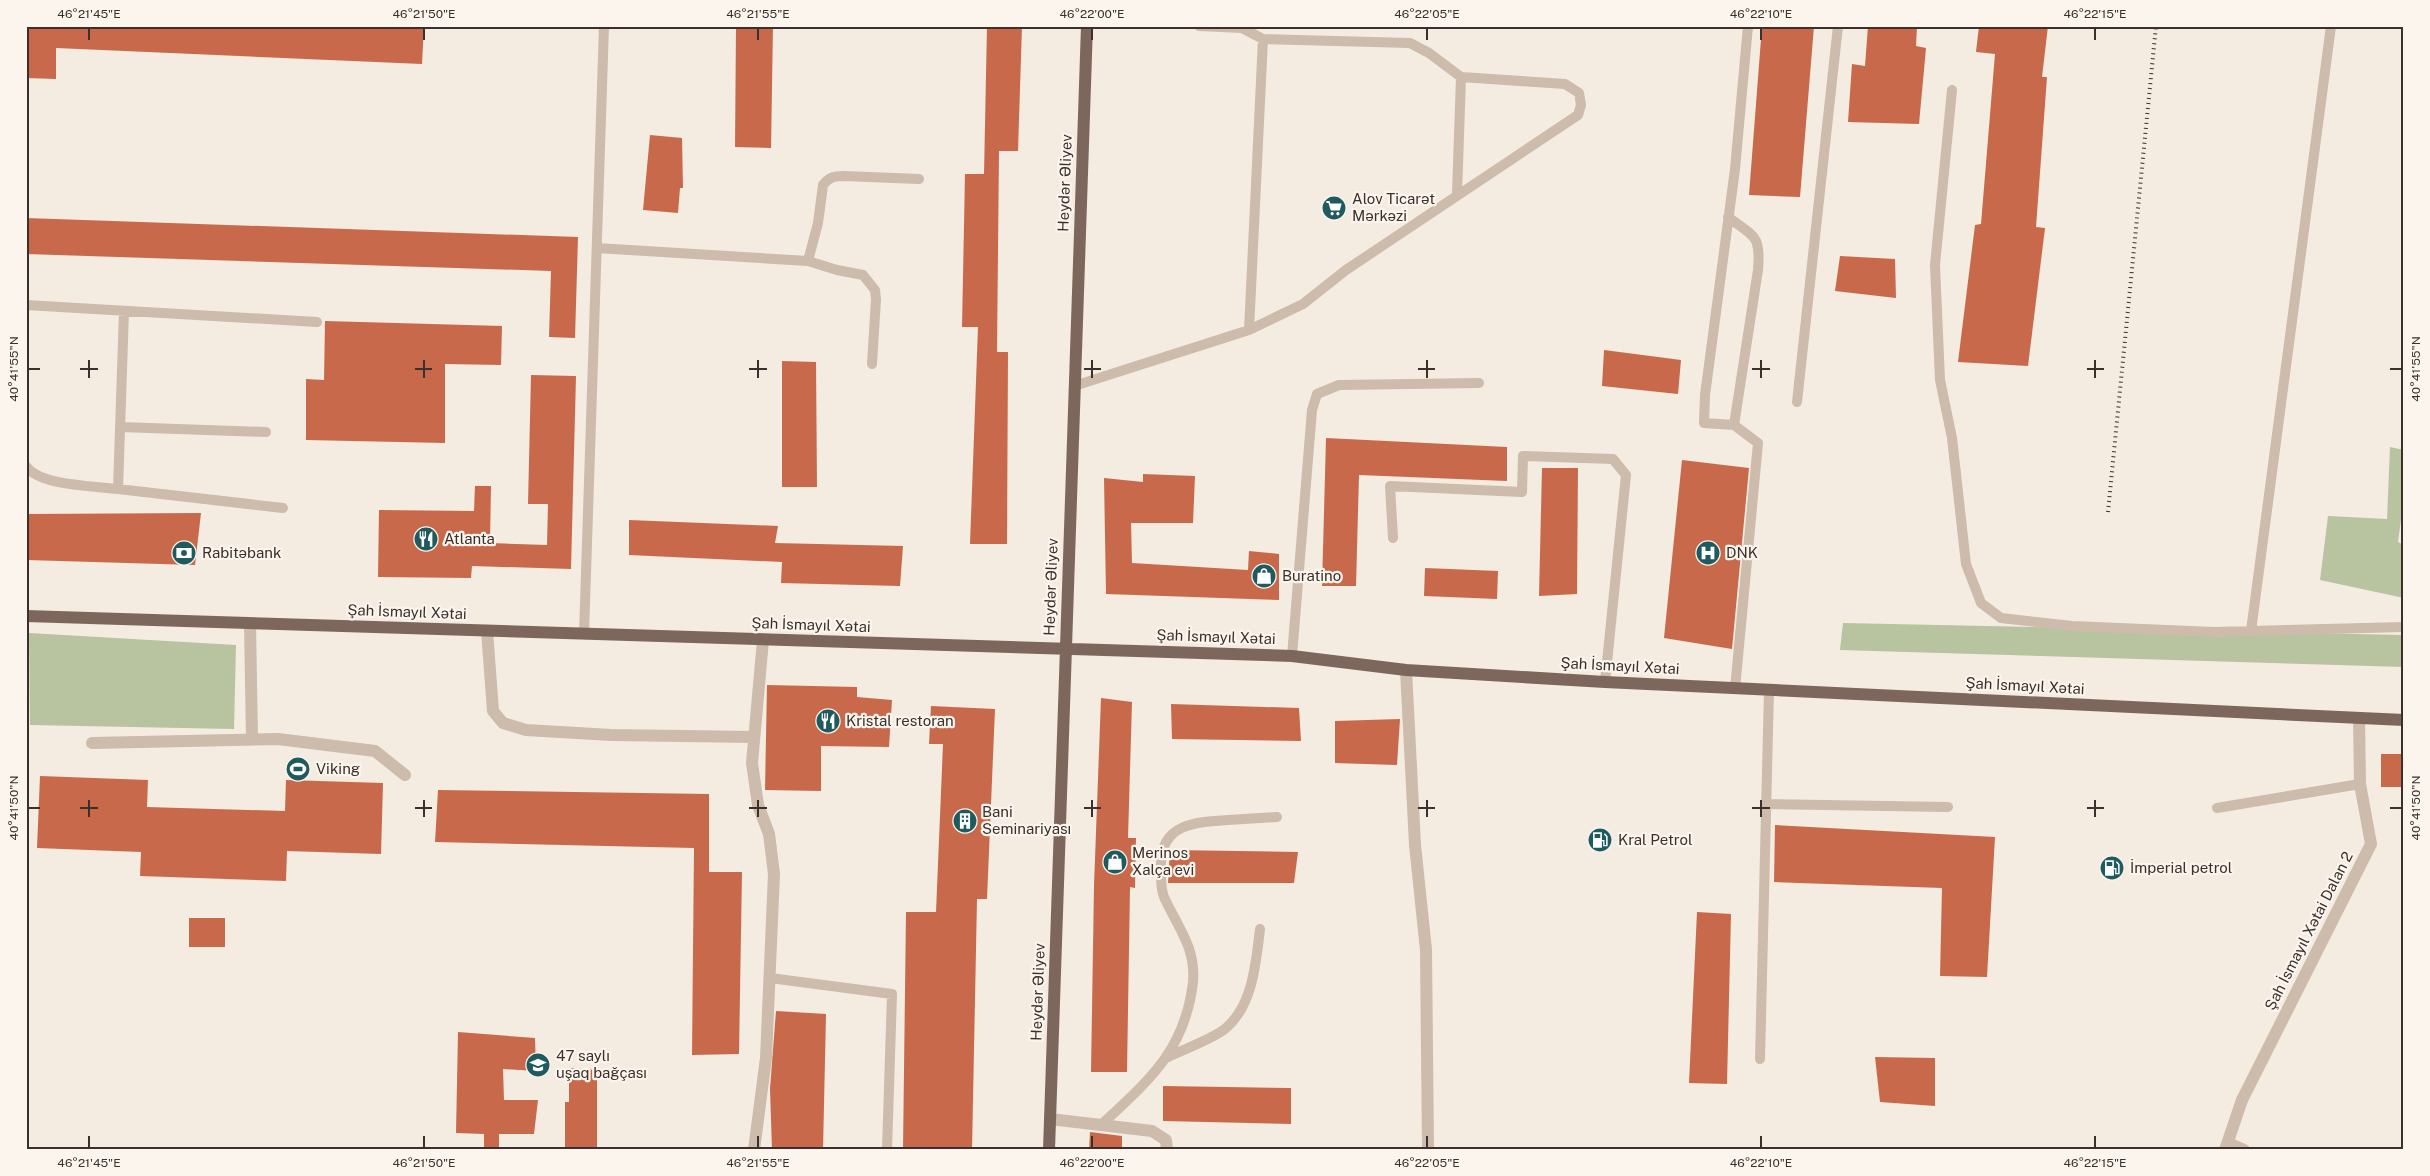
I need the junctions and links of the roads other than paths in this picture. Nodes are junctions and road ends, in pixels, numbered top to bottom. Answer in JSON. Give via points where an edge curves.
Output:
{"nodes":[{"id":1,"x":604,"y":26,"type":"edge"},
{"id":2,"x":1087,"y":26,"type":"edge"},
{"id":3,"x":1199,"y":26,"type":"edge"},
{"id":4,"x":1748,"y":26,"type":"edge"},
{"id":5,"x":1838,"y":26,"type":"edge"},
{"id":6,"x":2332,"y":26,"type":"edge"},
{"id":7,"x":1263,"y":39,"type":"junction"},
{"id":8,"x":1461,"y":77,"type":"junction"},
{"id":9,"x":1952,"y":90,"type":"dead end"},
{"id":10,"x":919,"y":179,"type":"dead end"},
{"id":11,"x":1457,"y":194,"type":"junction"},
{"id":12,"x":1728,"y":217,"type":"junction"},
{"id":13,"x":597,"y":248,"type":"junction"},
{"id":14,"x":808,"y":261,"type":"junction"},
{"id":15,"x":26,"y":304,"type":"edge"},
{"id":16,"x":124,"y":311,"type":"junction"},
{"id":17,"x":317,"y":322,"type":"dead end"},
{"id":18,"x":1249,"y":330,"type":"junction"},
{"id":19,"x":872,"y":364,"type":"dead end"},
{"id":20,"x":1479,"y":383,"type":"dead end"},
{"id":21,"x":1074,"y":386,"type":"junction"},
{"id":22,"x":1797,"y":402,"type":"dead end"},
{"id":23,"x":1734,"y":424,"type":"junction"},
{"id":24,"x":120,"y":427,"type":"junction"},
{"id":25,"x":266,"y":432,"type":"dead end"},
{"id":26,"x":26,"y":466,"type":"edge"},
{"id":27,"x":118,"y":489,"type":"junction"},
{"id":28,"x":283,"y":508,"type":"dead end"},
{"id":29,"x":1393,"y":538,"type":"dead end"},
{"id":30,"x":26,"y":616,"type":"edge"},
{"id":31,"x":250,"y":624,"type":"junction"},
{"id":32,"x":2404,"y":627,"type":"edge"},
{"id":33,"x":487,"y":631,"type":"junction"},
{"id":34,"x":2250,"y":631,"type":"junction"},
{"id":35,"x":584,"y":634,"type":"junction"},
{"id":36,"x":764,"y":640,"type":"junction"},
{"id":37,"x":1065,"y":649,"type":"junction"},
{"id":38,"x":1292,"y":656,"type":"junction"},
{"id":39,"x":1406,"y":670,"type":"junction"},
{"id":40,"x":1605,"y":682,"type":"junction"},
{"id":41,"x":1735,"y":689,"type":"junction"},
{"id":42,"x":1769,"y":690,"type":"junction"},
{"id":43,"x":2359,"y":718,"type":"junction"},
{"id":44,"x":2404,"y":720,"type":"edge"},
{"id":45,"x":753,"y":737,"type":"junction"},
{"id":46,"x":252,"y":739,"type":"junction"},
{"id":47,"x":92,"y":743,"type":"dead end"},
{"id":48,"x":405,"y":775,"type":"dead end"},
{"id":49,"x":2360,"y":784,"type":"junction"},
{"id":50,"x":1766,"y":804,"type":"junction"},
{"id":51,"x":1948,"y":807,"type":"dead end"},
{"id":52,"x":2217,"y":808,"type":"dead end"},
{"id":53,"x":1278,"y":817,"type":"dead end"},
{"id":54,"x":1260,"y":929,"type":"dead end"},
{"id":55,"x":770,"y":978,"type":"junction"},
{"id":56,"x":1167,"y":1058,"type":"junction"},
{"id":57,"x":1760,"y":1059,"type":"dead end"},
{"id":58,"x":1050,"y":1119,"type":"junction"},
{"id":59,"x":1101,"y":1125,"type":"junction"},
{"id":60,"x":2226,"y":1146,"type":"edge"},
{"id":61,"x":754,"y":1150,"type":"edge"},
{"id":62,"x":887,"y":1150,"type":"edge"},
{"id":63,"x":1049,"y":1150,"type":"edge"},
{"id":64,"x":1167,"y":1150,"type":"edge"},
{"id":65,"x":1428,"y":1150,"type":"edge"},
{"id":66,"x":2244,"y":1150,"type":"edge"}],
"edges":[{"from":1,"to":13,"type":"lane"},
{"from":2,"to":21,"type":"main road","name":"Heydər Əliyev"},
{"from":3,"to":7,"type":"lane","via":[[1242,28]]},
{"from":4,"to":12,"type":"lane"},
{"from":5,"to":22,"type":"lane"},
{"from":6,"to":34,"type":"lane"},
{"from":7,"to":8,"type":"lane","via":[[1410,43]]},
{"from":7,"to":18,"type":"lane"},
{"from":8,"to":11,"type":"lane"},
{"from":8,"to":11,"type":"lane","via":[[1565,84],[1579,93],[1581,105],[1578,115]]},
{"from":9,"to":34,"type":"lane","via":[[1935,265],[1940,380],[1952,438],[1966,564],[1981,603],[2001,618],[2072,626]]},
{"from":10,"to":14,"type":"lane","via":[[833,176],[827,180],[823,185]]},
{"from":11,"to":18,"type":"lane","via":[[1346,270],[1303,304]]},
{"from":12,"to":23,"type":"lane","via":[[1757,239],[1760,247]]},
{"from":12,"to":23,"type":"lane","via":[[1704,423]]},
{"from":13,"to":14,"type":"lane"},
{"from":13,"to":35,"type":"lane"},
{"from":14,"to":19,"type":"lane","via":[[863,275],[872,284],[876,299]]},
{"from":15,"to":16,"type":"lane"},
{"from":16,"to":17,"type":"lane"},
{"from":16,"to":24,"type":"lane"},
{"from":18,"to":21,"type":"lane"},
{"from":20,"to":38,"type":"lane","via":[[1339,385],[1317,394],[1312,410]]},
{"from":21,"to":37,"type":"main road","name":"Heydər Əliyev"},
{"from":23,"to":41,"type":"lane","via":[[1758,442]]},
{"from":24,"to":25,"type":"lane"},
{"from":24,"to":27,"type":"lane"},
{"from":26,"to":27,"type":"lane","via":[[30,472],[51,481]]},
{"from":27,"to":28,"type":"lane"},
{"from":29,"to":40,"type":"lane","via":[[1390,486],[1522,492],[1523,456],[1613,459],[1626,474]]},
{"from":30,"to":31,"type":"main road","name":"Şah İsmayıl Xətai"},
{"from":31,"to":33,"type":"main road","name":"Şah İsmayıl Xətai"},
{"from":31,"to":46,"type":"street"},
{"from":32,"to":34,"type":"lane"},
{"from":33,"to":35,"type":"main road","name":"Şah İsmayıl Xətai"},
{"from":33,"to":45,"type":"street","via":[[493,711],[503,723],[526,730],[611,736]]},
{"from":35,"to":36,"type":"main road","name":"Şah İsmayıl Xətai"},
{"from":36,"to":37,"type":"main road","name":"Şah İsmayıl Xətai"},
{"from":36,"to":45,"type":"street"},
{"from":37,"to":38,"type":"main road","name":"Şah İsmayıl Xətai"},
{"from":37,"to":58,"type":"main road","name":"Heydər Əliyev"},
{"from":38,"to":39,"type":"main road","name":"Şah İsmayıl Xətai"},
{"from":39,"to":40,"type":"main road","name":"Şah İsmayıl Xətai"},
{"from":39,"to":65,"type":"street","via":[[1415,845],[1426,950]]},
{"from":40,"to":41,"type":"main road","name":"Şah İsmayıl Xətai"},
{"from":41,"to":42,"type":"main road","name":"Şah İsmayıl Xətai"},
{"from":42,"to":43,"type":"main road","name":"Şah İsmayıl Xətai"},
{"from":42,"to":50,"type":"lane"},
{"from":43,"to":44,"type":"main road","name":"Şah İsmayıl Xətai"},
{"from":43,"to":49,"type":"street","name":"Şah İsmayıl Xətai Dalan 2"},
{"from":45,"to":55,"type":"street","via":[[754,780],[758,805],[769,834],[774,874]]},
{"from":46,"to":47,"type":"street"},
{"from":46,"to":48,"type":"street","via":[[278,739],[375,751]]},
{"from":49,"to":52,"type":"lane"},
{"from":49,"to":60,"type":"street","name":"Şah İsmayıl Xətai Dalan 2","via":[[2371,844],[2242,1100]]},
{"from":50,"to":51,"type":"lane"},
{"from":50,"to":57,"type":"lane"},
{"from":53,"to":56,"type":"lane","via":[[1196,822],[1181,827],[1164,844],[1161,864],[1163,896],[1187,939],[1193,981],[1186,1015]]},
{"from":54,"to":56,"type":"lane","via":[[1255,972],[1241,1008],[1226,1029]]},
{"from":55,"to":61,"type":"street","via":[[766,1058]]},
{"from":55,"to":62,"type":"lane","via":[[892,994]]},
{"from":56,"to":59,"type":"lane","via":[[1151,1078]]},
{"from":58,"to":59,"type":"street"},
{"from":58,"to":63,"type":"main road","name":"Heydər Əliyev"},
{"from":59,"to":64,"type":"street","via":[[1152,1131],[1166,1140]]},
{"from":60,"to":66,"type":"street"}]}
